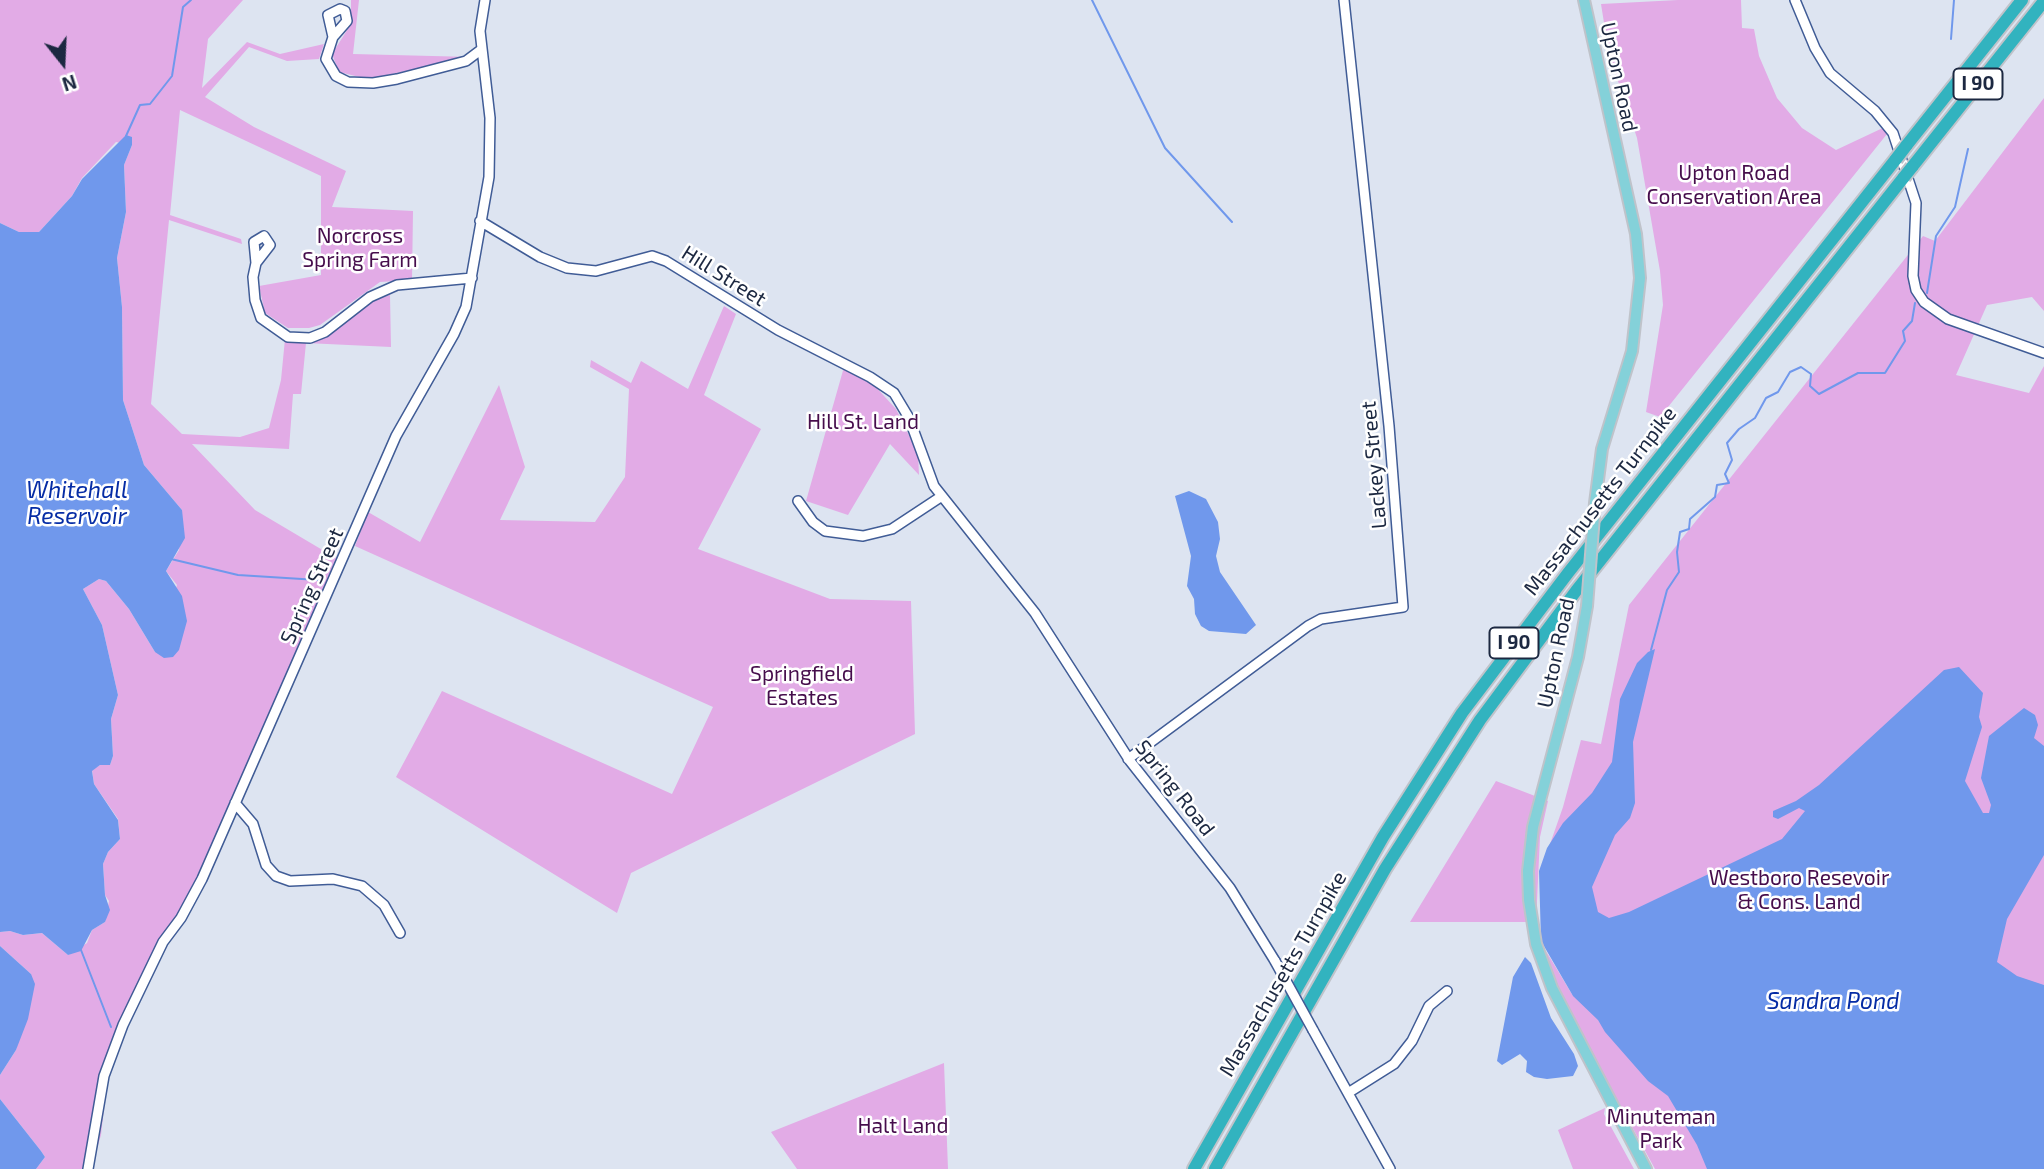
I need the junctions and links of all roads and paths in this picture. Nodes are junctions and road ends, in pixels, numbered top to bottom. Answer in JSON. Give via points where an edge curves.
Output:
{"nodes":[{"id":1,"x":485,"y":0,"type":"edge"},
{"id":2,"x":1344,"y":0,"type":"edge"},
{"id":3,"x":1584,"y":0,"type":"edge"},
{"id":4,"x":1795,"y":0,"type":"edge"},
{"id":5,"x":2022,"y":0,"type":"edge"},
{"id":6,"x":2044,"y":1,"type":"edge"},
{"id":7,"x":333,"y":37,"type":"dead end"},
{"id":8,"x":482,"y":49,"type":"junction"},
{"id":9,"x":480,"y":221,"type":"junction"},
{"id":10,"x":256,"y":263,"type":"dead end"},
{"id":11,"x":472,"y":278,"type":"junction"},
{"id":12,"x":2044,"y":353,"type":"edge"},
{"id":13,"x":917,"y":440,"type":"joint"},
{"id":14,"x":942,"y":496,"type":"junction"},
{"id":15,"x":798,"y":501,"type":"dead end"},
{"id":16,"x":1128,"y":759,"type":"junction"},
{"id":17,"x":235,"y":803,"type":"junction"},
{"id":18,"x":400,"y":933,"type":"dead end"},
{"id":19,"x":1447,"y":991,"type":"dead end"},
{"id":20,"x":1348,"y":1093,"type":"junction"},
{"id":21,"x":88,"y":1169,"type":"edge"},
{"id":22,"x":1194,"y":1169,"type":"edge"},
{"id":23,"x":1215,"y":1169,"type":"edge"},
{"id":24,"x":1390,"y":1169,"type":"edge"},
{"id":25,"x":1646,"y":1169,"type":"edge"}],
"edges":[{"from":1,"to":8,"type":"street","name":"Spring Street"},
{"from":2,"to":16,"type":"street","name":"Lackey Street","via":[[1389,426],[1403,607],[1321,619],[1308,626]]},
{"from":3,"to":25,"type":"main road","name":"Upton Road","bridge":true,"via":[[1637,241],[1640,278],[1635,336],[1602,449],[1587,606],[1576,664],[1533,827],[1529,900],[1536,944],[1552,988]]},
{"from":4,"to":12,"type":"street","via":[[1830,73],[1894,133],[1916,203],[1913,261],[1916,290],[1924,302],[1948,319]]},
{"from":5,"to":22,"type":"highway","name":"Massachusetts Turnpike","number":"I 90","bridge":true,"via":[[1462,713],[1383,837]]},
{"from":6,"to":23,"type":"highway","name":"Massachusetts Turnpike","number":"I 90","via":[[1576,591],[1480,720],[1391,859]]},
{"from":7,"to":8,"type":"street","via":[[326,53],[328,65],[348,82],[397,79],[466,61]]},
{"from":8,"to":9,"type":"street","name":"Spring Street","via":[[491,148]]},
{"from":9,"to":11,"type":"street","name":"Spring Street"},
{"from":9,"to":13,"type":"street","name":"Hill Street","via":[[567,268],[596,271],[652,256],[666,261],[778,330],[883,384],[903,404]]},
{"from":10,"to":11,"type":"street","via":[[255,300],[261,318],[288,337],[310,338],[325,332],[370,298],[397,285]]},
{"from":11,"to":17,"type":"street","name":"Spring Street","via":[[461,321],[396,436]]},
{"from":13,"to":14,"type":"street","name":"Spring Road"},
{"from":14,"to":15,"type":"street","via":[[892,529],[863,536],[825,531]]},
{"from":14,"to":16,"type":"street","name":"Spring Road","via":[[1035,613]]},
{"from":16,"to":20,"type":"street","name":"Spring Road","bridge":true,"via":[[1230,888]]},
{"from":17,"to":18,"type":"street","via":[[253,824],[266,865],[276,876],[290,881],[333,879],[362,886],[384,905]]},
{"from":17,"to":21,"type":"street","name":"Spring Street","via":[[202,880],[160,948],[108,1062]]},
{"from":19,"to":20,"type":"street","via":[[1429,1006],[1394,1064]]},
{"from":20,"to":24,"type":"street","name":"Spring Road"}]}
